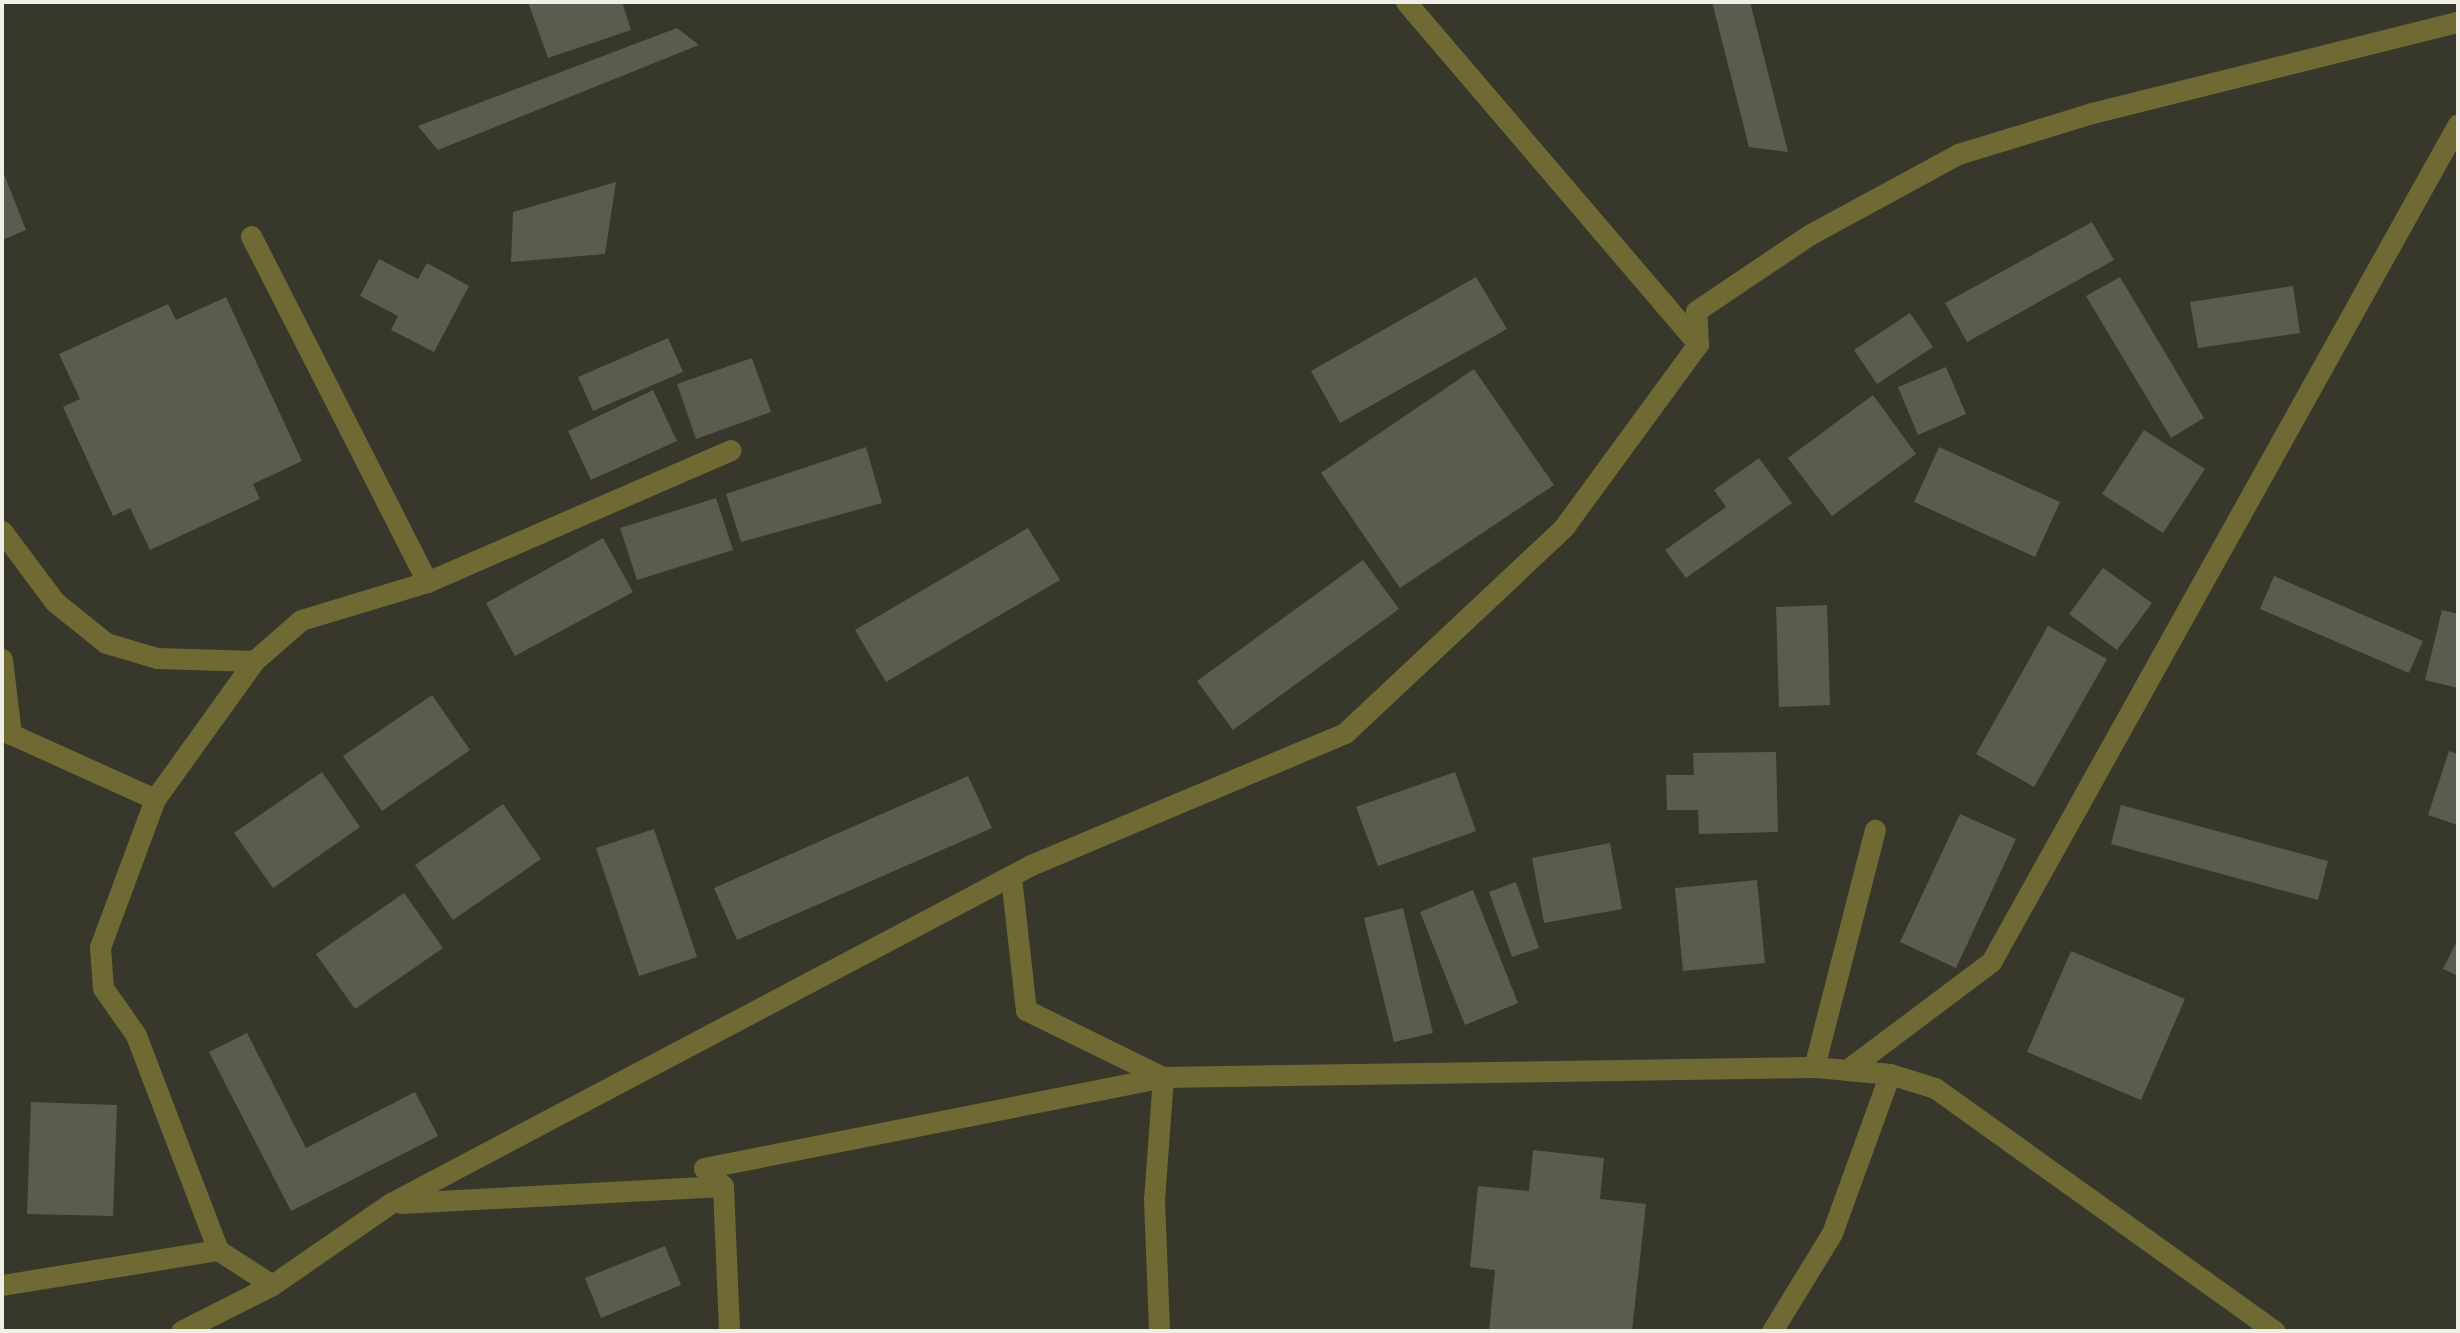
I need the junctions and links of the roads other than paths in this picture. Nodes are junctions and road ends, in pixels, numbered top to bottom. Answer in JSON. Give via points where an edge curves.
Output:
{"nodes":[{"id":1,"x":1406,"y":2,"type":"edge"},
{"id":2,"x":2458,"y":22,"type":"edge"},
{"id":3,"x":2458,"y":124,"type":"edge"},
{"id":4,"x":251,"y":236,"type":"dead end"},
{"id":5,"x":1698,"y":344,"type":"junction"},
{"id":6,"x":730,"y":450,"type":"dead end"},
{"id":7,"x":2,"y":531,"type":"edge"},
{"id":8,"x":428,"y":582,"type":"junction"},
{"id":9,"x":2,"y":659,"type":"edge"},
{"id":10,"x":254,"y":661,"type":"junction"},
{"id":11,"x":155,"y":799,"type":"junction"},
{"id":12,"x":1875,"y":830,"type":"dead end"},
{"id":13,"x":1011,"y":877,"type":"junction"},
{"id":14,"x":1814,"y":1067,"type":"junction"},
{"id":15,"x":1847,"y":1070,"type":"junction"},
{"id":16,"x":1890,"y":1073,"type":"junction"},
{"id":17,"x":1163,"y":1077,"type":"junction"},
{"id":18,"x":723,"y":1186,"type":"junction"},
{"id":19,"x":391,"y":1203,"type":"junction"},
{"id":20,"x":218,"y":1250,"type":"junction"},
{"id":21,"x":2,"y":1285,"type":"edge"},
{"id":22,"x":272,"y":1285,"type":"junction"},
{"id":23,"x":181,"y":1331,"type":"edge"},
{"id":24,"x":729,"y":1331,"type":"edge"},
{"id":25,"x":1159,"y":1331,"type":"edge"},
{"id":26,"x":1772,"y":1331,"type":"edge"},
{"id":27,"x":2274,"y":1331,"type":"edge"}],
"edges":[{"from":1,"to":5,"type":"street"},
{"from":2,"to":5,"type":"street","via":[[2092,113],[1958,154],[1809,234],[1696,311]]},
{"from":3,"to":15,"type":"street","via":[[1991,962]]},
{"from":4,"to":8,"type":"street"},
{"from":5,"to":13,"type":"street","via":[[1564,527],[1345,733]]},
{"from":6,"to":8,"type":"street"},
{"from":7,"to":10,"type":"street","via":[[55,602],[106,643],[157,658]]},
{"from":8,"to":10,"type":"street","via":[[301,620]]},
{"from":9,"to":11,"type":"street","via":[[11,734]]},
{"from":10,"to":11,"type":"street"},
{"from":11,"to":20,"type":"street","via":[[100,947],[103,988],[136,1035]]},
{"from":12,"to":14,"type":"street"},
{"from":13,"to":17,"type":"street","via":[[1026,1010]]},
{"from":13,"to":19,"type":"street"},
{"from":14,"to":15,"type":"street"},
{"from":14,"to":17,"type":"street"},
{"from":15,"to":16,"type":"street"},
{"from":16,"to":26,"type":"street","via":[[1832,1233]]},
{"from":16,"to":27,"type":"street","via":[[1935,1088]]},
{"from":17,"to":18,"type":"street","via":[[704,1168]]},
{"from":17,"to":25,"type":"street","via":[[1154,1199]]},
{"from":18,"to":19,"type":"street"},
{"from":18,"to":24,"type":"street"},
{"from":19,"to":22,"type":"street"},
{"from":20,"to":21,"type":"street"},
{"from":20,"to":22,"type":"street"},
{"from":22,"to":23,"type":"street"}]}
